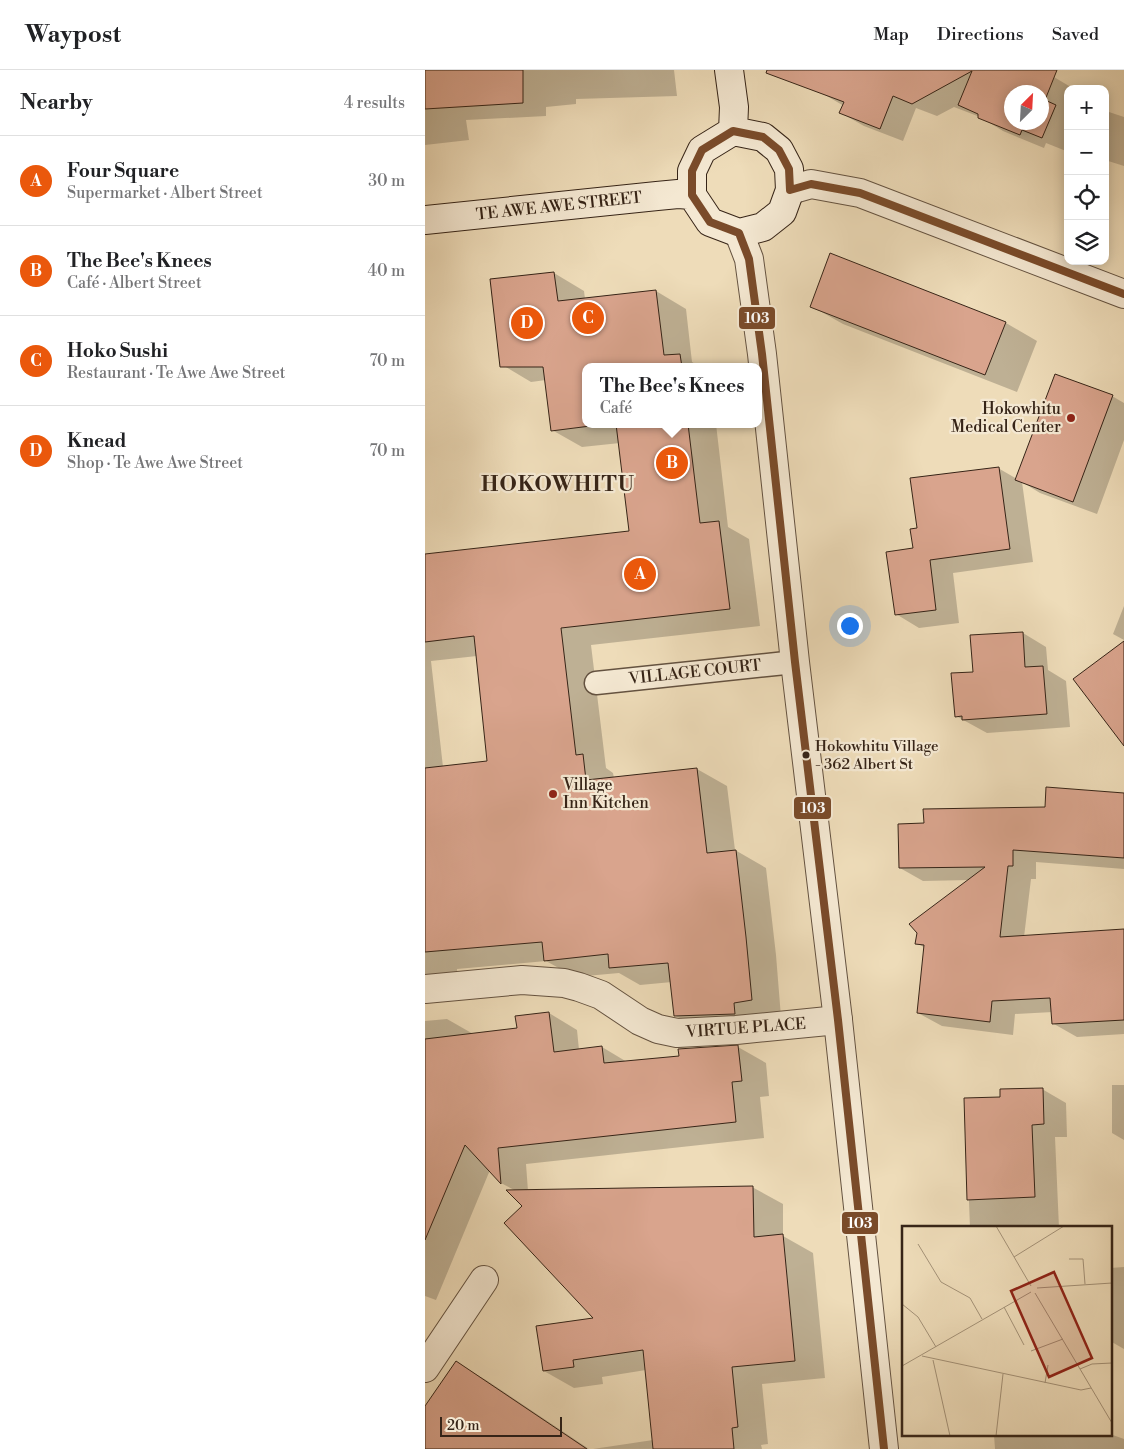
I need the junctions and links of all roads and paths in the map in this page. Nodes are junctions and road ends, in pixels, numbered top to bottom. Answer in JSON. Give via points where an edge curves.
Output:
{"nodes":[{"id":1,"x":729,"y":70,"type":"edge"},
{"id":2,"x":733,"y":131,"type":"junction"},
{"id":3,"x":791,"y":190,"type":"junction"},
{"id":4,"x":692,"y":195,"type":"junction"},
{"id":5,"x":425,"y":220,"type":"edge"},
{"id":6,"x":739,"y":232,"type":"junction"},
{"id":7,"x":1124,"y":294,"type":"edge"},
{"id":8,"x":795,"y":662,"type":"junction"},
{"id":9,"x":596,"y":683,"type":"dead end"},
{"id":10,"x":425,"y":989,"type":"edge"},
{"id":11,"x":838,"y":1020,"type":"junction"},
{"id":12,"x":484,"y":1280,"type":"dead end"},
{"id":13,"x":425,"y":1368,"type":"edge"},
{"id":14,"x":884,"y":1449,"type":"edge"}],
"edges":[{"from":1,"to":2,"type":"street","via":[[734,107]]},
{"from":2,"to":3,"type":"street","via":[[763,137],[779,150],[789,169]]},
{"from":2,"to":4,"type":"street","via":[[702,150],[692,171]]},
{"from":3,"to":6,"type":"street","via":[[782,212],[763,227]]},
{"from":3,"to":7,"type":"street","via":[[811,184],[860,193]]},
{"from":4,"to":5,"type":"street","name":"TE AWE AWE STREET"},
{"from":4,"to":6,"type":"street","via":[[710,222]]},
{"from":6,"to":8,"type":"street","via":[[749,259],[762,354]]},
{"from":8,"to":9,"type":"lane","name":"VILLAGE COURT"},
{"from":8,"to":11,"type":"street"},
{"from":10,"to":11,"type":"street","name":"VIRTUE PLACE","via":[[522,980],[564,984],[601,995],[641,1021],[677,1033]]},
{"from":11,"to":14,"type":"street"},
{"from":12,"to":13,"type":"street"}]}
